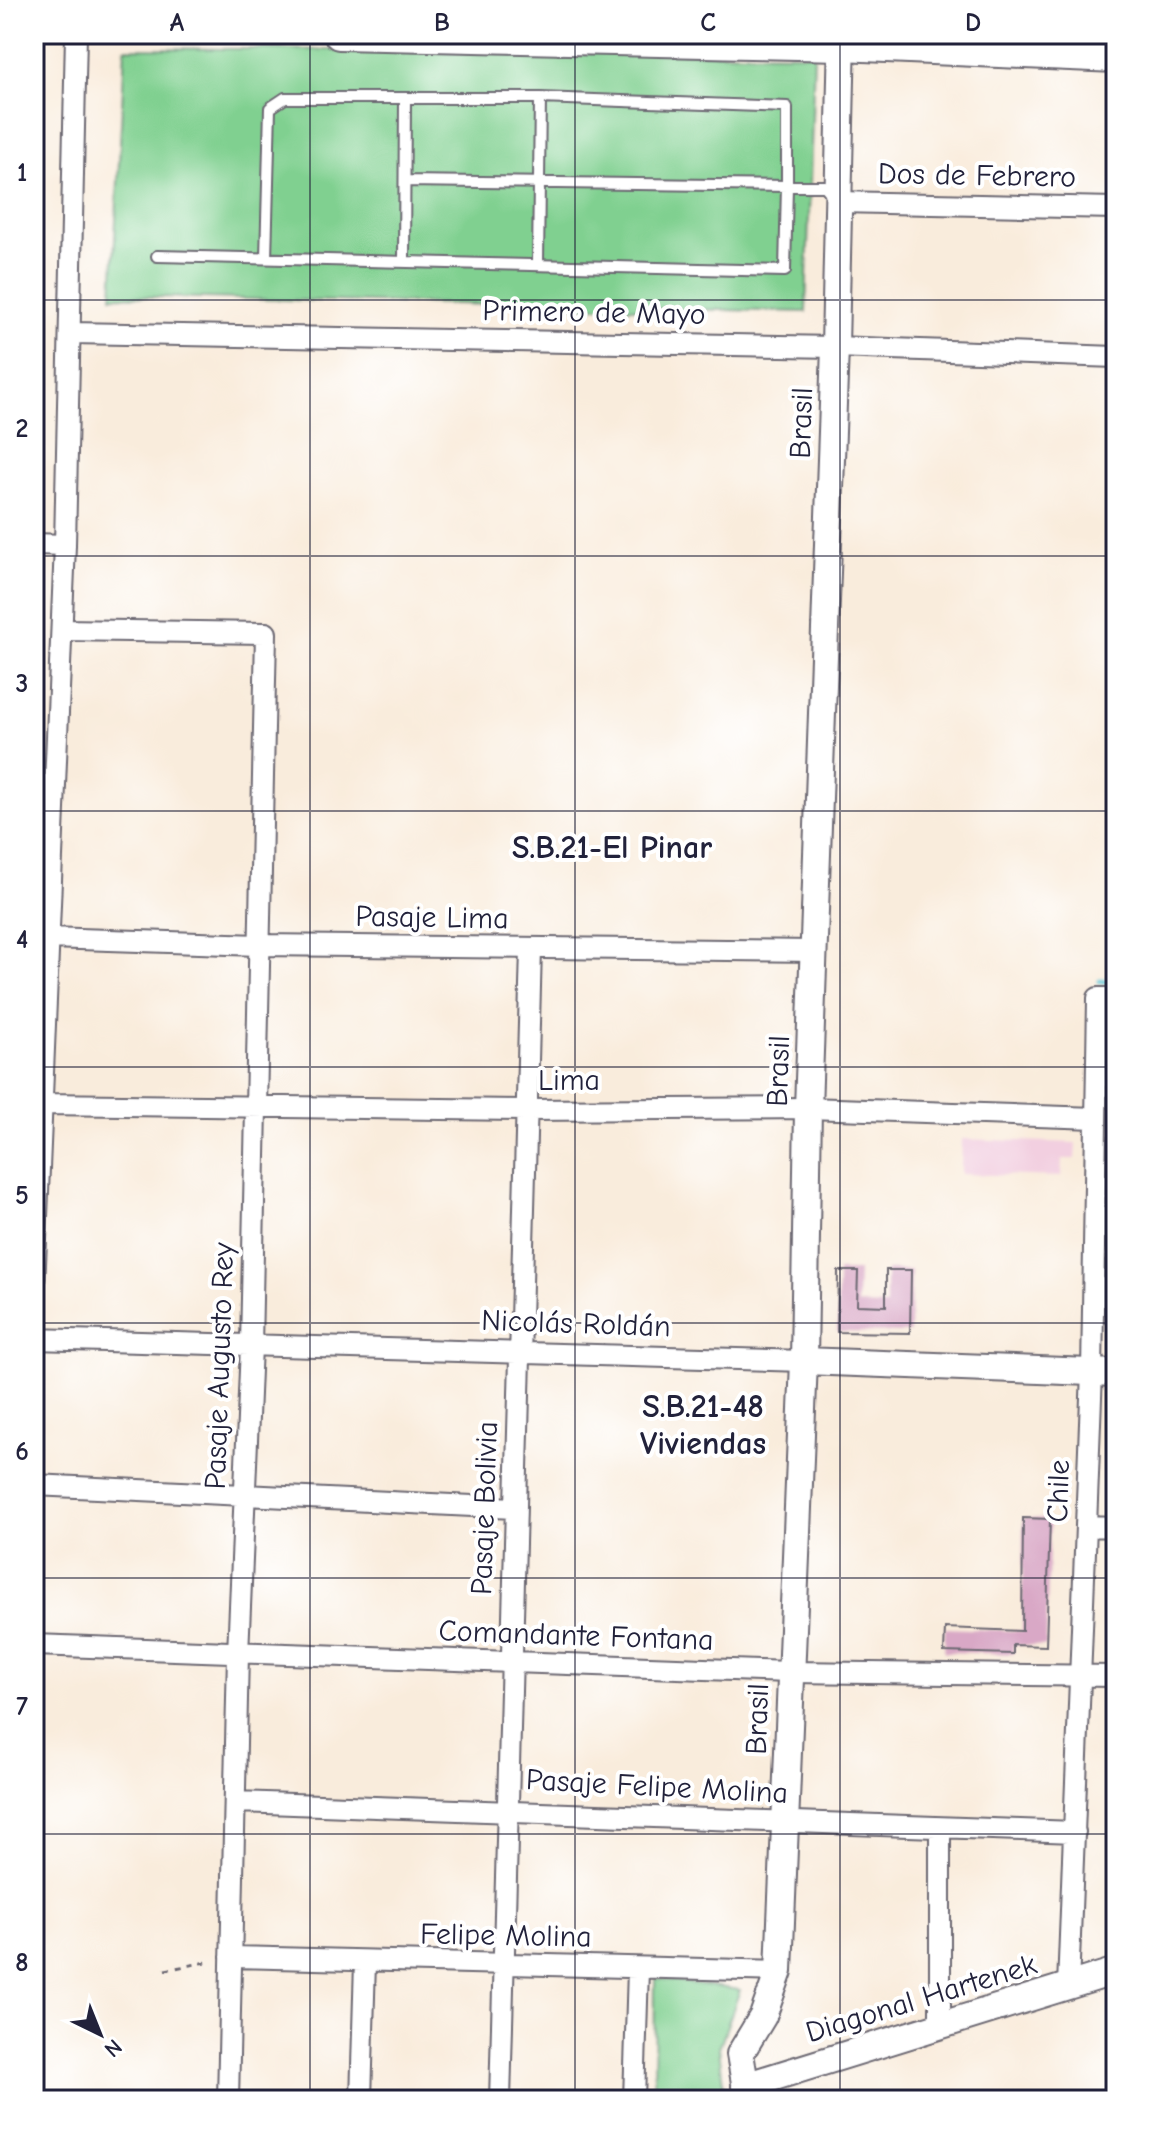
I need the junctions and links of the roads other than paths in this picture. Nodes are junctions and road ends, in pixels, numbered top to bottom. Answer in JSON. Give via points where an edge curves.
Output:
{"nodes":[{"id":1,"x":76,"y":34,"type":"edge"},
{"id":2,"x":339,"y":34,"type":"edge"},
{"id":3,"x":1099,"y":34,"type":"edge"},
{"id":4,"x":1116,"y":35,"type":"edge"},
{"id":5,"x":842,"y":39,"type":"edge"},
{"id":6,"x":1116,"y":57,"type":"edge"},
{"id":7,"x":405,"y":98,"type":"junction"},
{"id":8,"x":540,"y":98,"type":"junction"},
{"id":9,"x":405,"y":181,"type":"junction"},
{"id":10,"x":539,"y":182,"type":"junction"},
{"id":11,"x":787,"y":186,"type":"junction"},
{"id":12,"x":838,"y":202,"type":"junction"},
{"id":13,"x":1116,"y":208,"type":"edge"},
{"id":14,"x":157,"y":256,"type":"dead end"},
{"id":15,"x":266,"y":258,"type":"junction"},
{"id":16,"x":404,"y":261,"type":"junction"},
{"id":17,"x":538,"y":263,"type":"junction"},
{"id":18,"x":71,"y":333,"type":"junction"},
{"id":19,"x":835,"y":347,"type":"junction"},
{"id":20,"x":1116,"y":357,"type":"edge"},
{"id":21,"x":34,"y":544,"type":"edge"},
{"id":22,"x":65,"y":545,"type":"junction"},
{"id":23,"x":62,"y":630,"type":"junction"},
{"id":24,"x":34,"y":785,"type":"edge"},
{"id":25,"x":55,"y":785,"type":"junction"},
{"id":26,"x":49,"y":938,"type":"junction"},
{"id":27,"x":259,"y":945,"type":"junction"},
{"id":28,"x":531,"y":949,"type":"junction"},
{"id":29,"x":814,"y":951,"type":"junction"},
{"id":30,"x":1107,"y":998,"type":"edge"},
{"id":31,"x":39,"y":1037,"type":"edge"},
{"id":32,"x":42,"y":1104,"type":"junction"},
{"id":33,"x":256,"y":1106,"type":"junction"},
{"id":34,"x":808,"y":1108,"type":"junction"},
{"id":35,"x":527,"y":1110,"type":"junction"},
{"id":36,"x":1096,"y":1118,"type":"junction"},
{"id":37,"x":34,"y":1286,"type":"edge"},
{"id":38,"x":34,"y":1339,"type":"edge"},
{"id":39,"x":251,"y":1346,"type":"junction"},
{"id":40,"x":520,"y":1353,"type":"junction"},
{"id":41,"x":804,"y":1361,"type":"junction"},
{"id":42,"x":1104,"y":1372,"type":"edge"},
{"id":43,"x":34,"y":1485,"type":"edge"},
{"id":44,"x":245,"y":1496,"type":"junction"},
{"id":45,"x":514,"y":1508,"type":"junction"},
{"id":46,"x":1087,"y":1526,"type":"junction"},
{"id":47,"x":1116,"y":1527,"type":"edge"},
{"id":48,"x":34,"y":1645,"type":"edge"},
{"id":49,"x":238,"y":1654,"type":"junction"},
{"id":50,"x":509,"y":1663,"type":"junction"},
{"id":51,"x":790,"y":1672,"type":"junction"},
{"id":52,"x":1081,"y":1674,"type":"junction"},
{"id":53,"x":1116,"y":1676,"type":"edge"},
{"id":54,"x":235,"y":1802,"type":"junction"},
{"id":55,"x":508,"y":1809,"type":"junction"},
{"id":56,"x":786,"y":1822,"type":"junction"},
{"id":57,"x":940,"y":1828,"type":"junction"},
{"id":58,"x":1075,"y":1832,"type":"junction"},
{"id":59,"x":231,"y":1957,"type":"junction"},
{"id":60,"x":365,"y":1962,"type":"junction"},
{"id":61,"x":503,"y":1965,"type":"junction"},
{"id":62,"x":638,"y":1969,"type":"junction"},
{"id":63,"x":779,"y":1971,"type":"junction"},
{"id":64,"x":1116,"y":1971,"type":"edge"},
{"id":65,"x":1068,"y":1987,"type":"junction"},
{"id":66,"x":940,"y":2027,"type":"junction"},
{"id":67,"x":746,"y":2093,"type":"edge"},
{"id":68,"x":228,"y":2100,"type":"edge"},
{"id":69,"x":361,"y":2100,"type":"edge"},
{"id":70,"x":500,"y":2100,"type":"edge"},
{"id":71,"x":634,"y":2100,"type":"edge"}],
"edges":[{"from":1,"to":18,"type":"street"},
{"from":2,"to":5,"type":"main road"},
{"from":3,"to":4,"type":"main road"},
{"from":5,"to":6,"type":"main road"},
{"from":5,"to":12,"type":"street","name":"Brasil"},
{"from":7,"to":8,"type":"lane"},
{"from":7,"to":9,"type":"lane"},
{"from":7,"to":15,"type":"lane","via":[[285,98],[270,108]]},
{"from":8,"to":10,"type":"lane"},
{"from":8,"to":11,"type":"lane","via":[[787,107]]},
{"from":9,"to":10,"type":"lane"},
{"from":9,"to":16,"type":"lane"},
{"from":10,"to":11,"type":"lane"},
{"from":10,"to":17,"type":"lane"},
{"from":11,"to":12,"type":"lane","via":[[825,186]]},
{"from":11,"to":17,"type":"lane","via":[[785,271]]},
{"from":12,"to":13,"type":"street","name":"Dos de Febrero"},
{"from":12,"to":19,"type":"street","name":"Brasil"},
{"from":14,"to":15,"type":"lane"},
{"from":15,"to":16,"type":"lane"},
{"from":16,"to":17,"type":"lane"},
{"from":18,"to":19,"type":"street","name":"Primero de Mayo"},
{"from":18,"to":22,"type":"street"},
{"from":19,"to":20,"type":"street","name":"Primero de Mayo"},
{"from":19,"to":29,"type":"street","name":"Brasil"},
{"from":21,"to":22,"type":"street"},
{"from":22,"to":23,"type":"street"},
{"from":23,"to":25,"type":"street"},
{"from":23,"to":27,"type":"street","name":"Pasaje Augusto Rey","via":[[266,633]]},
{"from":24,"to":25,"type":"street"},
{"from":25,"to":26,"type":"street"},
{"from":26,"to":27,"type":"street","name":"Pasaje Lima"},
{"from":26,"to":31,"type":"street"},
{"from":27,"to":28,"type":"street","name":"Pasaje Lima"},
{"from":27,"to":33,"type":"street","name":"Pasaje Augusto Rey"},
{"from":28,"to":29,"type":"street","name":"Pasaje Lima"},
{"from":28,"to":35,"type":"street","name":"Pasaje Bolivia"},
{"from":29,"to":34,"type":"street","name":"Brasil"},
{"from":30,"to":36,"type":"street","name":"Chile"},
{"from":31,"to":32,"type":"street"},
{"from":32,"to":33,"type":"street","name":"Lima"},
{"from":32,"to":37,"type":"street"},
{"from":33,"to":35,"type":"street","name":"Lima"},
{"from":33,"to":39,"type":"street","name":"Pasaje Augusto Rey"},
{"from":34,"to":35,"type":"street","name":"Lima"},
{"from":34,"to":36,"type":"street","name":"Lima"},
{"from":34,"to":41,"type":"street","name":"Brasil"},
{"from":35,"to":40,"type":"street","name":"Pasaje Bolivia"},
{"from":36,"to":42,"type":"street","name":"Chile"},
{"from":38,"to":39,"type":"street","name":"Nicolás Roldán"},
{"from":39,"to":40,"type":"street","name":"Nicolás Roldán"},
{"from":39,"to":44,"type":"street","name":"Pasaje Augusto Rey"},
{"from":40,"to":41,"type":"street","name":"Nicolás Roldán"},
{"from":40,"to":45,"type":"street","name":"Pasaje Bolivia"},
{"from":41,"to":42,"type":"street","name":"Nicolás Roldán"},
{"from":41,"to":51,"type":"street","name":"Brasil"},
{"from":42,"to":46,"type":"street","name":"Chile"},
{"from":43,"to":44,"type":"street"},
{"from":44,"to":45,"type":"street"},
{"from":44,"to":49,"type":"street","name":"Pasaje Augusto Rey"},
{"from":45,"to":50,"type":"street","name":"Pasaje Bolivia"},
{"from":46,"to":47,"type":"street"},
{"from":46,"to":52,"type":"street","name":"Chile"},
{"from":48,"to":49,"type":"street","name":"Comandante Fontana"},
{"from":49,"to":50,"type":"street","name":"Comandante Fontana"},
{"from":49,"to":54,"type":"street","name":"Pasaje Augusto Rey"},
{"from":50,"to":51,"type":"street","name":"Comandante Fontana"},
{"from":50,"to":55,"type":"street","name":"Pasaje Bolivia"},
{"from":51,"to":52,"type":"street","name":"Comandante Fontana"},
{"from":51,"to":56,"type":"street","name":"Brasil"},
{"from":52,"to":53,"type":"street","name":"Comandante Fontana"},
{"from":52,"to":58,"type":"street","name":"Chile"},
{"from":54,"to":55,"type":"street","name":"Pasaje Felipe Molina"},
{"from":54,"to":59,"type":"street","name":"Pasaje Augusto Rey"},
{"from":55,"to":56,"type":"street","name":"Pasaje Felipe Molina"},
{"from":55,"to":61,"type":"street","name":"Pasaje Bolivia"},
{"from":56,"to":57,"type":"street","name":"Pasaje Felipe Molina"},
{"from":56,"to":63,"type":"street","name":"Brasil"},
{"from":57,"to":58,"type":"street","name":"Pasaje Felipe Molina"},
{"from":57,"to":66,"type":"street"},
{"from":58,"to":65,"type":"street","name":"Chile"},
{"from":59,"to":60,"type":"street","name":"Felipe Molina"},
{"from":59,"to":68,"type":"street","name":"Pasaje Augusto Rey"},
{"from":60,"to":61,"type":"street","name":"Felipe Molina"},
{"from":60,"to":69,"type":"street"},
{"from":61,"to":62,"type":"street","name":"Felipe Molina"},
{"from":61,"to":70,"type":"street","name":"Pasaje Bolivia"},
{"from":62,"to":63,"type":"street","name":"Felipe Molina"},
{"from":62,"to":71,"type":"street"},
{"from":63,"to":67,"type":"street","name":"Brasil","via":[[763,2016],[740,2054]]},
{"from":64,"to":65,"type":"street","name":"Diagonal Hartenek"},
{"from":65,"to":66,"type":"street","name":"Diagonal Hartenek"},
{"from":66,"to":67,"type":"street","name":"Diagonal Hartenek"}]}
